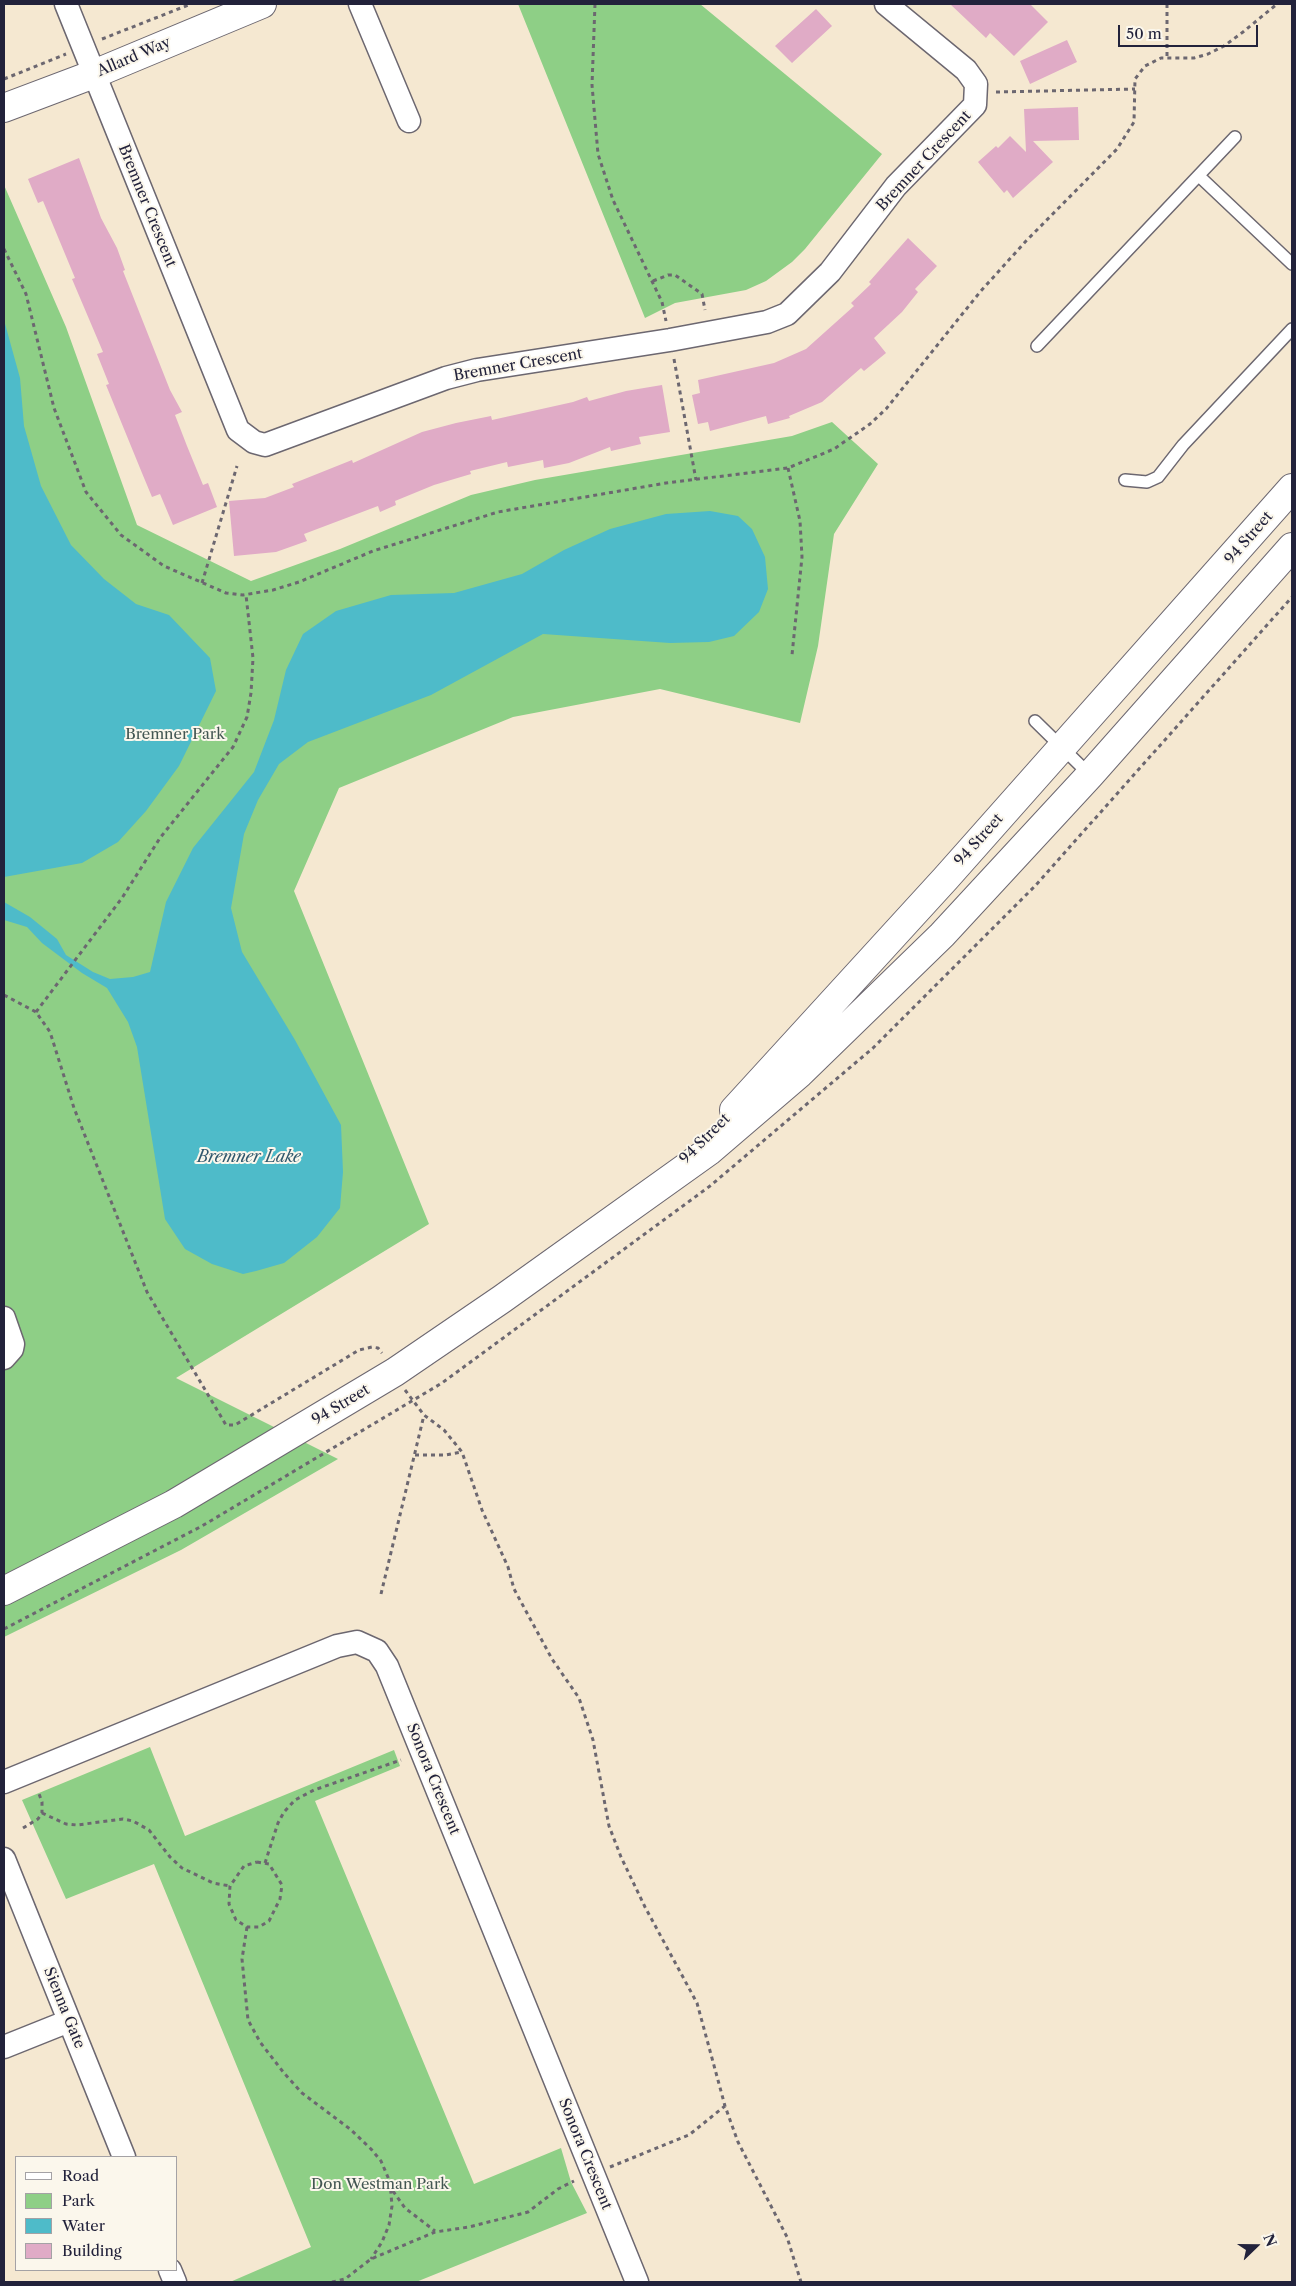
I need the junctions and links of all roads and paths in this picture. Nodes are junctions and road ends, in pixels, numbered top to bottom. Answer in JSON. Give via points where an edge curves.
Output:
{"nodes":[{"id":1,"x":66,"y":4,"type":"edge"},
{"id":2,"x":262,"y":4,"type":"edge"},
{"id":3,"x":360,"y":4,"type":"edge"},
{"id":4,"x":595,"y":4,"type":"edge"},
{"id":5,"x":886,"y":4,"type":"edge"},
{"id":6,"x":1166,"y":4,"type":"edge"},
{"id":7,"x":1277,"y":4,"type":"edge"},
{"id":8,"x":1167,"y":58,"type":"junction"},
{"id":9,"x":94,"y":74,"type":"junction"},
{"id":10,"x":1135,"y":89,"type":"junction"},
{"id":11,"x":977,"y":92,"type":"junction"},
{"id":12,"x":4,"y":108,"type":"edge"},
{"id":13,"x":409,"y":121,"type":"dead end"},
{"id":14,"x":1234,"y":137,"type":"dead end"},
{"id":15,"x":1198,"y":176,"type":"junction"},
{"id":16,"x":4,"y":249,"type":"edge"},
{"id":17,"x":1292,"y":264,"type":"edge"},
{"id":18,"x":653,"y":281,"type":"junction"},
{"id":19,"x":705,"y":310,"type":"dead end"},
{"id":20,"x":665,"y":317,"type":"dead end"},
{"id":21,"x":1292,"y":329,"type":"edge"},
{"id":22,"x":1037,"y":346,"type":"dead end"},
{"id":23,"x":675,"y":360,"type":"dead end"},
{"id":24,"x":237,"y":466,"type":"dead end"},
{"id":25,"x":788,"y":468,"type":"junction"},
{"id":26,"x":696,"y":480,"type":"junction"},
{"id":27,"x":1125,"y":480,"type":"dead end"},
{"id":28,"x":1292,"y":488,"type":"edge"},
{"id":29,"x":1292,"y":547,"type":"edge"},
{"id":30,"x":202,"y":583,"type":"junction"},
{"id":31,"x":246,"y":595,"type":"junction"},
{"id":32,"x":792,"y":655,"type":"dead end"},
{"id":33,"x":1035,"y":721,"type":"dead end"},
{"id":34,"x":1062,"y":746,"type":"junction"},
{"id":35,"x":1090,"y":775,"type":"junction"},
{"id":36,"x":4,"y":995,"type":"edge"},
{"id":37,"x":36,"y":1012,"type":"junction"},
{"id":38,"x":658,"y":1185,"type":"junction"},
{"id":39,"x":4,"y":1318,"type":"edge"},
{"id":40,"x":4,"y":1358,"type":"edge"},
{"id":41,"x":395,"y":1372,"type":"junction"},
{"id":42,"x":424,"y":1415,"type":"junction"},
{"id":43,"x":462,"y":1452,"type":"junction"},
{"id":44,"x":415,"y":1455,"type":"junction"},
{"id":45,"x":4,"y":1591,"type":"edge"},
{"id":46,"x":381,"y":1594,"type":"dead end"},
{"id":47,"x":401,"y":1760,"type":"dead end"},
{"id":48,"x":4,"y":1782,"type":"edge"},
{"id":49,"x":38,"y":1791,"type":"dead end"},
{"id":50,"x":42,"y":1813,"type":"junction"},
{"id":51,"x":23,"y":1828,"type":"dead end"},
{"id":52,"x":4,"y":1860,"type":"edge"},
{"id":53,"x":265,"y":1863,"type":"junction"},
{"id":54,"x":230,"y":1886,"type":"junction"},
{"id":55,"x":247,"y":1927,"type":"junction"},
{"id":56,"x":69,"y":2021,"type":"junction"},
{"id":57,"x":4,"y":2047,"type":"edge"},
{"id":58,"x":725,"y":2106,"type":"junction"},
{"id":59,"x":124,"y":2156,"type":"edge"},
{"id":60,"x":613,"y":2166,"type":"dead end"},
{"id":61,"x":580,"y":2178,"type":"dead end"},
{"id":62,"x":392,"y":2189,"type":"junction"},
{"id":63,"x":435,"y":2232,"type":"junction"},
{"id":64,"x":370,"y":2259,"type":"junction"},
{"id":65,"x":332,"y":2282,"type":"edge"},
{"id":66,"x":637,"y":2282,"type":"edge"},
{"id":67,"x":801,"y":2282,"type":"edge"}],
"edges":[{"from":1,"to":9,"type":"street","name":"Bremner Crescent"},
{"from":2,"to":9,"type":"main road","name":"Allard Way"},
{"from":3,"to":13,"type":"street"},
{"from":4,"to":18,"type":"path","via":[[592,85],[598,154],[613,200]]},
{"from":5,"to":11,"type":"street","name":"Bremner Crescent","via":[[966,70],[976,84]]},
{"from":6,"to":8,"type":"path"},
{"from":7,"to":8,"type":"path","via":[[1224,46],[1194,58]]},
{"from":8,"to":10,"type":"path","via":[[1145,66],[1135,78]]},
{"from":9,"to":11,"type":"street","name":"Bremner Crescent","via":[[238,430],[254,442],[265,445],[446,378],[477,370],[680,338],[767,322],[787,314],[830,272],[896,186],[975,105]]},
{"from":9,"to":12,"type":"main road","name":"Allard Way"},
{"from":10,"to":11,"type":"path"},
{"from":10,"to":25,"type":"path","via":[[1134,122],[1117,149],[980,292],[886,409],[834,449]]},
{"from":14,"to":15,"type":"lane"},
{"from":15,"to":17,"type":"lane"},
{"from":15,"to":22,"type":"lane"},
{"from":16,"to":30,"type":"path","via":[[26,294],[54,408],[86,492],[121,535],[164,566]]},
{"from":18,"to":19,"type":"path","via":[[671,274],[676,276],[702,294]]},
{"from":18,"to":20,"type":"path"},
{"from":21,"to":27,"type":"lane","via":[[1183,445],[1158,477],[1147,482]]},
{"from":23,"to":26,"type":"path"},
{"from":24,"to":30,"type":"path"},
{"from":25,"to":26,"type":"path"},
{"from":25,"to":32,"type":"path","via":[[800,521],[802,557]]},
{"from":26,"to":31,"type":"path","via":[[498,512],[373,551],[299,582]]},
{"from":28,"to":34,"type":"main road","name":"94 Street"},
{"from":29,"to":35,"type":"main road","name":"94 Street"},
{"from":30,"to":31,"type":"path","via":[[226,593]]},
{"from":31,"to":37,"type":"path","via":[[253,658],[251,692],[247,717],[233,747],[160,838],[78,960]]},
{"from":33,"to":34,"type":"lane"},
{"from":34,"to":35,"type":"lane"},
{"from":34,"to":38,"type":"main road","name":"94 Street","via":[[750,1094]]},
{"from":35,"to":38,"type":"main road","name":"94 Street","via":[[942,935],[806,1067],[709,1151]]},
{"from":36,"to":37,"type":"path"},
{"from":37,"to":41,"type":"path","via":[[50,1032],[74,1108],[147,1292],[226,1425],[235,1425],[366,1347],[378,1348]]},
{"from":38,"to":41,"type":"main road","name":"94 Street","via":[[502,1299]]},
{"from":39,"to":40,"type":"street","via":[[13,1344]]},
{"from":41,"to":42,"type":"path","via":[[411,1401]]},
{"from":41,"to":45,"type":"main road","name":"94 Street","via":[[174,1504]]},
{"from":42,"to":43,"type":"path","via":[[449,1435]]},
{"from":42,"to":44,"type":"path"},
{"from":43,"to":44,"type":"path"},
{"from":43,"to":58,"type":"path","via":[[514,1589],[552,1659],[573,1687],[586,1715],[610,1826],[621,1857],[697,2003]]},
{"from":44,"to":46,"type":"path"},
{"from":47,"to":53,"type":"path","via":[[314,1790],[295,1800],[278,1823]]},
{"from":48,"to":66,"type":"street","name":"Sonora Crescent","via":[[337,1646],[357,1642],[377,1651],[387,1666]]},
{"from":49,"to":50,"type":"path"},
{"from":50,"to":51,"type":"path"},
{"from":50,"to":54,"type":"path","via":[[66,1824],[77,1825],[133,1820],[149,1830],[182,1868],[212,1883]]},
{"from":52,"to":56,"type":"street","name":"Sienna Gate"},
{"from":53,"to":54,"type":"path","via":[[244,1866]]},
{"from":53,"to":55,"type":"path","via":[[279,1877],[282,1885],[280,1899],[270,1920],[259,1927]]},
{"from":54,"to":55,"type":"path","via":[[229,1904],[236,1920]]},
{"from":55,"to":62,"type":"path","via":[[242,1959],[248,2020],[260,2042],[302,2093],[371,2149],[381,2161]]},
{"from":56,"to":57,"type":"street"},
{"from":56,"to":59,"type":"street","name":"Sienna Gate"},
{"from":58,"to":60,"type":"path","via":[[689,2135]]},
{"from":58,"to":67,"type":"path","via":[[738,2142],[787,2237]]},
{"from":61,"to":63,"type":"path","via":[[558,2189],[528,2212]]},
{"from":62,"to":63,"type":"path","via":[[405,2208]]},
{"from":62,"to":64,"type":"path","via":[[389,2225]]},
{"from":63,"to":64,"type":"path"},
{"from":64,"to":65,"type":"path","via":[[345,2279]]}]}
